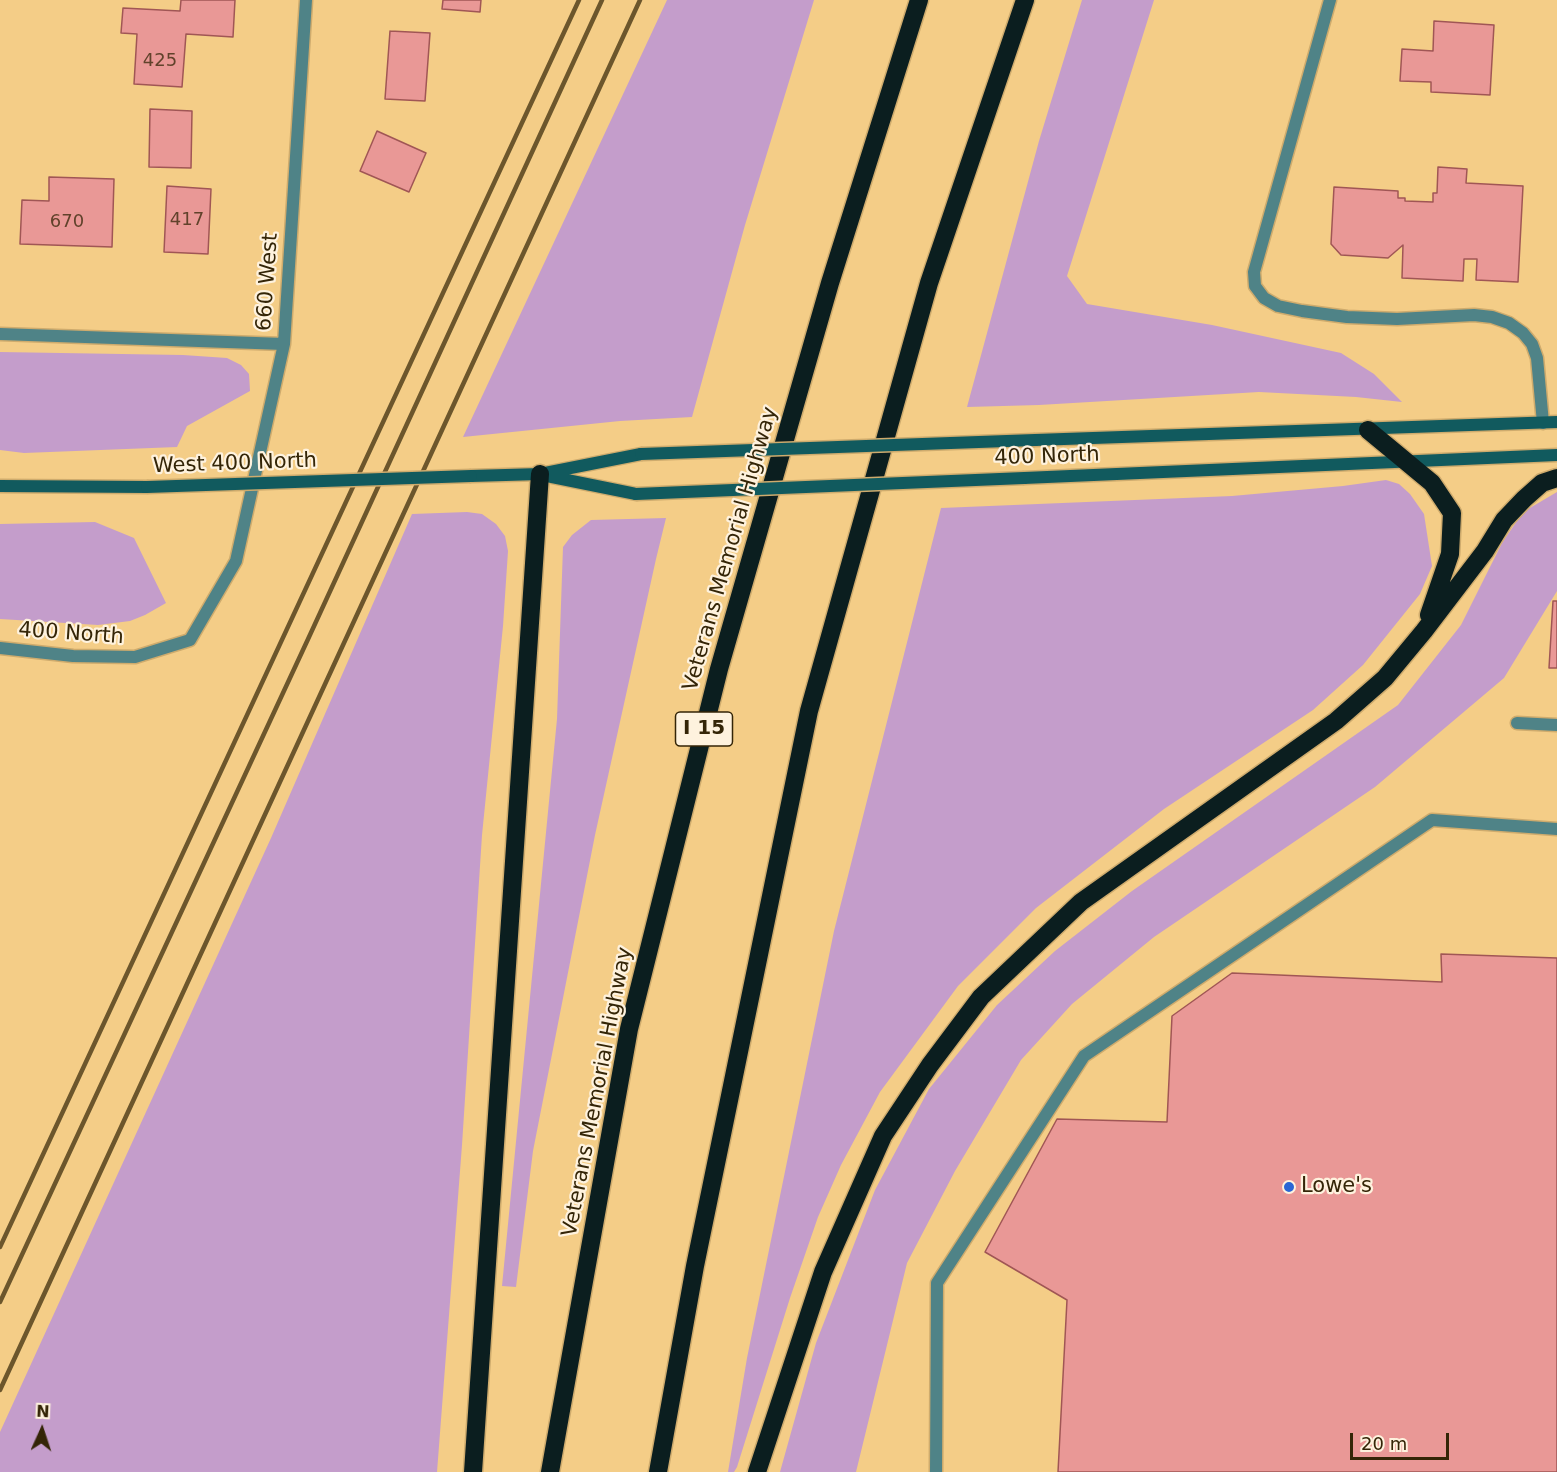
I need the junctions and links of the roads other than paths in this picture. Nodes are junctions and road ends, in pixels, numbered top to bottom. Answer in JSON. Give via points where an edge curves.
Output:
{"nodes":[{"id":1,"x":306,"y":0,"type":"edge"},
{"id":2,"x":919,"y":0,"type":"edge"},
{"id":3,"x":1025,"y":0,"type":"edge"},
{"id":4,"x":1330,"y":0,"type":"edge"},
{"id":5,"x":0,"y":334,"type":"edge"},
{"id":6,"x":284,"y":344,"type":"junction"},
{"id":7,"x":1557,"y":422,"type":"edge"},
{"id":8,"x":1543,"y":423,"type":"junction"},
{"id":9,"x":1368,"y":430,"type":"junction"},
{"id":10,"x":1557,"y":455,"type":"edge"},
{"id":11,"x":1406,"y":462,"type":"junction"},
{"id":12,"x":540,"y":474,"type":"junction"},
{"id":13,"x":471,"y":476,"type":"joint"},
{"id":14,"x":1557,"y":478,"type":"edge"},
{"id":15,"x":0,"y":486,"type":"edge"},
{"id":16,"x":236,"y":561,"type":"joint"},
{"id":17,"x":1424,"y":631,"type":"junction"},
{"id":18,"x":0,"y":648,"type":"edge"},
{"id":19,"x":1517,"y":723,"type":"dead end"},
{"id":20,"x":1557,"y":725,"type":"edge"},
{"id":21,"x":1557,"y":829,"type":"edge"},
{"id":22,"x":473,"y":1472,"type":"edge"},
{"id":23,"x":549,"y":1472,"type":"edge"},
{"id":24,"x":658,"y":1472,"type":"edge"},
{"id":25,"x":758,"y":1472,"type":"edge"},
{"id":26,"x":936,"y":1472,"type":"edge"}],
"edges":[{"from":1,"to":6,"type":"street","name":"660 West"},
{"from":2,"to":23,"type":"highway","name":"Veterans Memorial Highway","number":"I 15","via":[[830,283],[719,669],[629,1029]]},
{"from":3,"to":24,"type":"highway","via":[[929,283],[809,711],[695,1266]]},
{"from":4,"to":8,"type":"street","via":[[1254,272],[1255,286],[1271,302],[1302,311],[1397,319],[1474,315],[1509,323],[1532,344],[1537,358]]},
{"from":5,"to":6,"type":"street"},
{"from":6,"to":16,"type":"street","name":"660 West"},
{"from":7,"to":8,"type":"street","name":"400 North"},
{"from":8,"to":9,"type":"street","name":"400 North"},
{"from":9,"to":11,"type":"highway"},
{"from":9,"to":12,"type":"street","name":"400 North","bridge":true,"via":[[640,454]]},
{"from":10,"to":11,"type":"street","name":"400 North"},
{"from":11,"to":12,"type":"street","name":"400 North","bridge":true,"via":[[636,494]]},
{"from":11,"to":17,"type":"highway","via":[[1431,483],[1452,513],[1450,554]]},
{"from":12,"to":13,"type":"street","name":"400 North"},
{"from":12,"to":22,"type":"highway"},
{"from":13,"to":15,"type":"street","name":"West 400 North","bridge":true,"via":[[147,487]]},
{"from":14,"to":17,"type":"highway","via":[[1542,483],[1504,520]]},
{"from":16,"to":18,"type":"street","name":"400 North","via":[[190,640],[135,657],[73,656]]},
{"from":17,"to":25,"type":"highway","via":[[1385,678],[1336,721],[1082,902],[981,997],[883,1136],[823,1272]]},
{"from":19,"to":20,"type":"street"},
{"from":21,"to":26,"type":"street","via":[[1432,820],[1084,1056],[937,1283]]}]}
